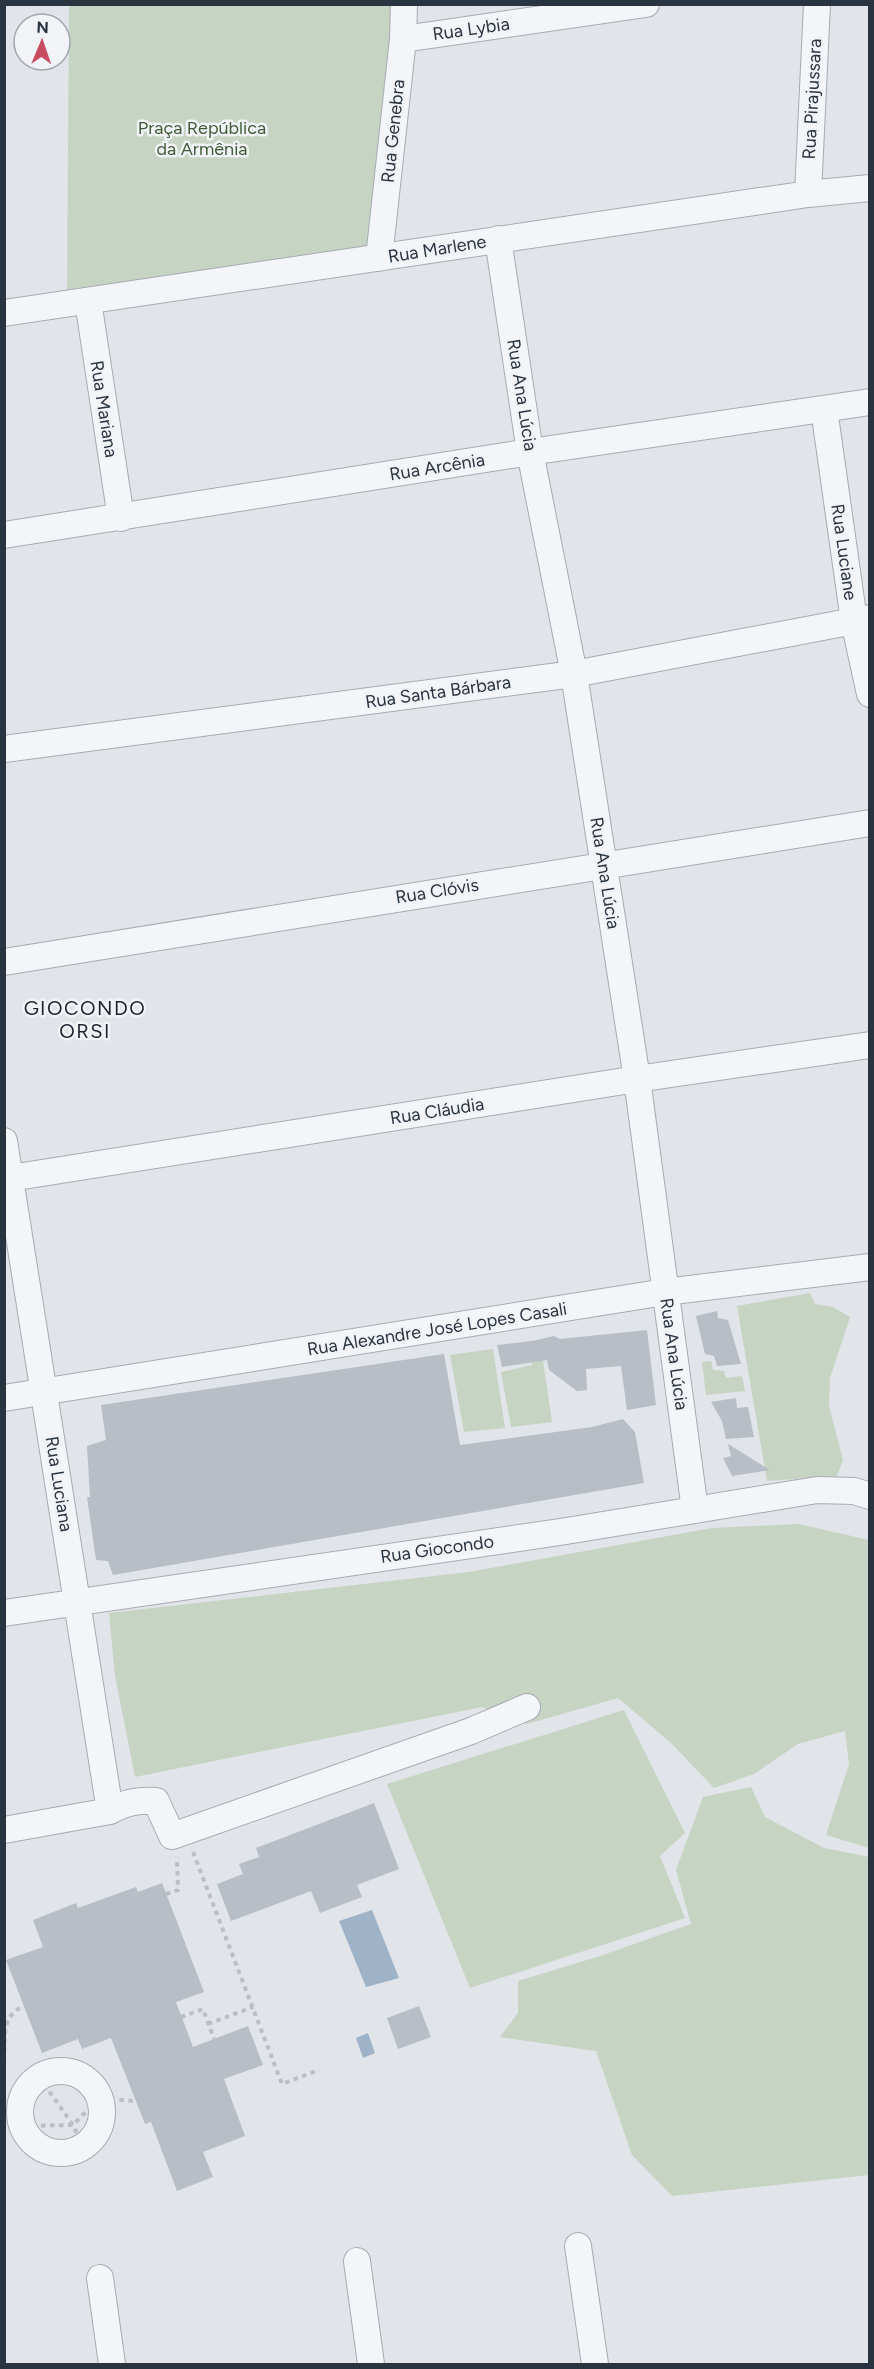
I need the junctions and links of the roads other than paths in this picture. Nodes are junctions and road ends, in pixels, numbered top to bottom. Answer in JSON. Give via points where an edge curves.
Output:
{"nodes":[{"id":1,"x":404,"y":4,"type":"edge"},
{"id":2,"x":646,"y":4,"type":"edge"},
{"id":3,"x":817,"y":4,"type":"edge"},
{"id":4,"x":403,"y":39,"type":"junction"},
{"id":5,"x":870,"y":188,"type":"edge"},
{"id":6,"x":808,"y":194,"type":"junction"},
{"id":7,"x":498,"y":239,"type":"junction"},
{"id":8,"x":379,"y":258,"type":"junction"},
{"id":9,"x":88,"y":301,"type":"junction"},
{"id":10,"x":4,"y":313,"type":"edge"},
{"id":11,"x":870,"y":402,"type":"edge"},
{"id":12,"x":824,"y":409,"type":"junction"},
{"id":13,"x":530,"y":452,"type":"junction"},
{"id":14,"x":121,"y":518,"type":"junction"},
{"id":15,"x":4,"y":535,"type":"edge"},
{"id":16,"x":862,"y":619,"type":"edge"},
{"id":17,"x":574,"y":674,"type":"junction"},
{"id":18,"x":870,"y":694,"type":"edge"},
{"id":19,"x":4,"y":749,"type":"edge"},
{"id":20,"x":870,"y":823,"type":"edge"},
{"id":21,"x":603,"y":864,"type":"junction"},
{"id":22,"x":4,"y":962,"type":"edge"},
{"id":23,"x":870,"y":1045,"type":"edge"},
{"id":24,"x":637,"y":1079,"type":"junction"},
{"id":25,"x":4,"y":1141,"type":"edge"},
{"id":26,"x":7,"y":1179,"type":"edge"},
{"id":27,"x":870,"y":1266,"type":"edge"},
{"id":28,"x":665,"y":1292,"type":"junction"},
{"id":29,"x":45,"y":1391,"type":"junction"},
{"id":30,"x":4,"y":1398,"type":"edge"},
{"id":31,"x":870,"y":1496,"type":"edge"},
{"id":32,"x":695,"y":1510,"type":"junction"},
{"id":33,"x":77,"y":1601,"type":"junction"},
{"id":34,"x":4,"y":1613,"type":"edge"},
{"id":35,"x":527,"y":1707,"type":"dead end"},
{"id":36,"x":101,"y":1813,"type":"junction"},
{"id":37,"x":4,"y":1830,"type":"edge"},
{"id":38,"x":14,"y":2131,"type":"edge"},
{"id":39,"x":578,"y":2247,"type":"dead end"},
{"id":40,"x":357,"y":2261,"type":"dead end"},
{"id":41,"x":100,"y":2278,"type":"dead end"},
{"id":42,"x":112,"y":2364,"type":"edge"},
{"id":43,"x":371,"y":2364,"type":"edge"},
{"id":44,"x":595,"y":2364,"type":"edge"}],
"edges":[{"from":1,"to":4,"type":"street","name":"Rua Genebra"},
{"from":2,"to":4,"type":"street","name":"Rua Lybia"},
{"from":3,"to":6,"type":"street","name":"Rua Pirajussara"},
{"from":4,"to":8,"type":"street","name":"Rua Genebra"},
{"from":5,"to":6,"type":"street","name":"Rua Marlene"},
{"from":6,"to":7,"type":"street","name":"Rua Marlene"},
{"from":7,"to":8,"type":"street","name":"Rua Marlene"},
{"from":7,"to":13,"type":"street","name":"Rua Ana Lúcia"},
{"from":8,"to":9,"type":"street","name":"Rua Marlene"},
{"from":9,"to":10,"type":"street","name":"Rua Marlene"},
{"from":9,"to":14,"type":"street","name":"Rua Mariana"},
{"from":11,"to":12,"type":"street","name":"Rua Arcênia"},
{"from":12,"to":13,"type":"street","name":"Rua Arcênia"},
{"from":12,"to":16,"type":"street","name":"Rua Luciane"},
{"from":13,"to":14,"type":"street","name":"Rua Arcênia"},
{"from":13,"to":17,"type":"street","name":"Rua Ana Lúcia"},
{"from":14,"to":15,"type":"street","name":"Rua Arcênia"},
{"from":16,"to":17,"type":"street","name":"Rua Santa Bárbara"},
{"from":16,"to":18,"type":"street","name":"Rua Luciane"},
{"from":17,"to":19,"type":"street","name":"Rua Santa Bárbara"},
{"from":17,"to":21,"type":"street","name":"Rua Ana Lúcia"},
{"from":20,"to":21,"type":"street","name":"Rua Clóvis"},
{"from":21,"to":22,"type":"street","name":"Rua Clóvis"},
{"from":21,"to":24,"type":"street","name":"Rua Ana Lúcia"},
{"from":23,"to":24,"type":"street","name":"Rua Cláudia"},
{"from":24,"to":26,"type":"street","name":"Rua Cláudia"},
{"from":24,"to":28,"type":"street","name":"Rua Ana Lúcia"},
{"from":25,"to":26,"type":"street","name":"Rua Luciana"},
{"from":26,"to":29,"type":"street","name":"Rua Luciana"},
{"from":27,"to":28,"type":"street","name":"Rua Alexandre José Lopes Casali"},
{"from":28,"to":29,"type":"street","name":"Rua Alexandre José Lopes Casali"},
{"from":28,"to":32,"type":"street","name":"Rua Ana Lúcia"},
{"from":29,"to":30,"type":"street","name":"Rua Alexandre José Lopes Casali"},
{"from":29,"to":33,"type":"street","name":"Rua Luciana"},
{"from":31,"to":32,"type":"street","name":"Rua Giocondo","via":[[854,1491],[817,1490]]},
{"from":32,"to":33,"type":"street","name":"Rua Giocondo"},
{"from":33,"to":34,"type":"street","name":"Rua Giocondo"},
{"from":33,"to":36,"type":"street","name":"Rua Luciana"},
{"from":35,"to":36,"type":"street","via":[[471,1731],[172,1836],[156,1801],[123,1803]]},
{"from":36,"to":37,"type":"street"},
{"from":38,"to":38,"type":"street","via":[[27,2088],[39,2077],[54,2071],[71,2072],[86,2078],[97,2090],[102,2121],[95,2136],[78,2136],[68,2153],[37,2146],[26,2134]]},
{"from":39,"to":44,"type":"street"},
{"from":40,"to":43,"type":"street"},
{"from":41,"to":42,"type":"street"}]}
